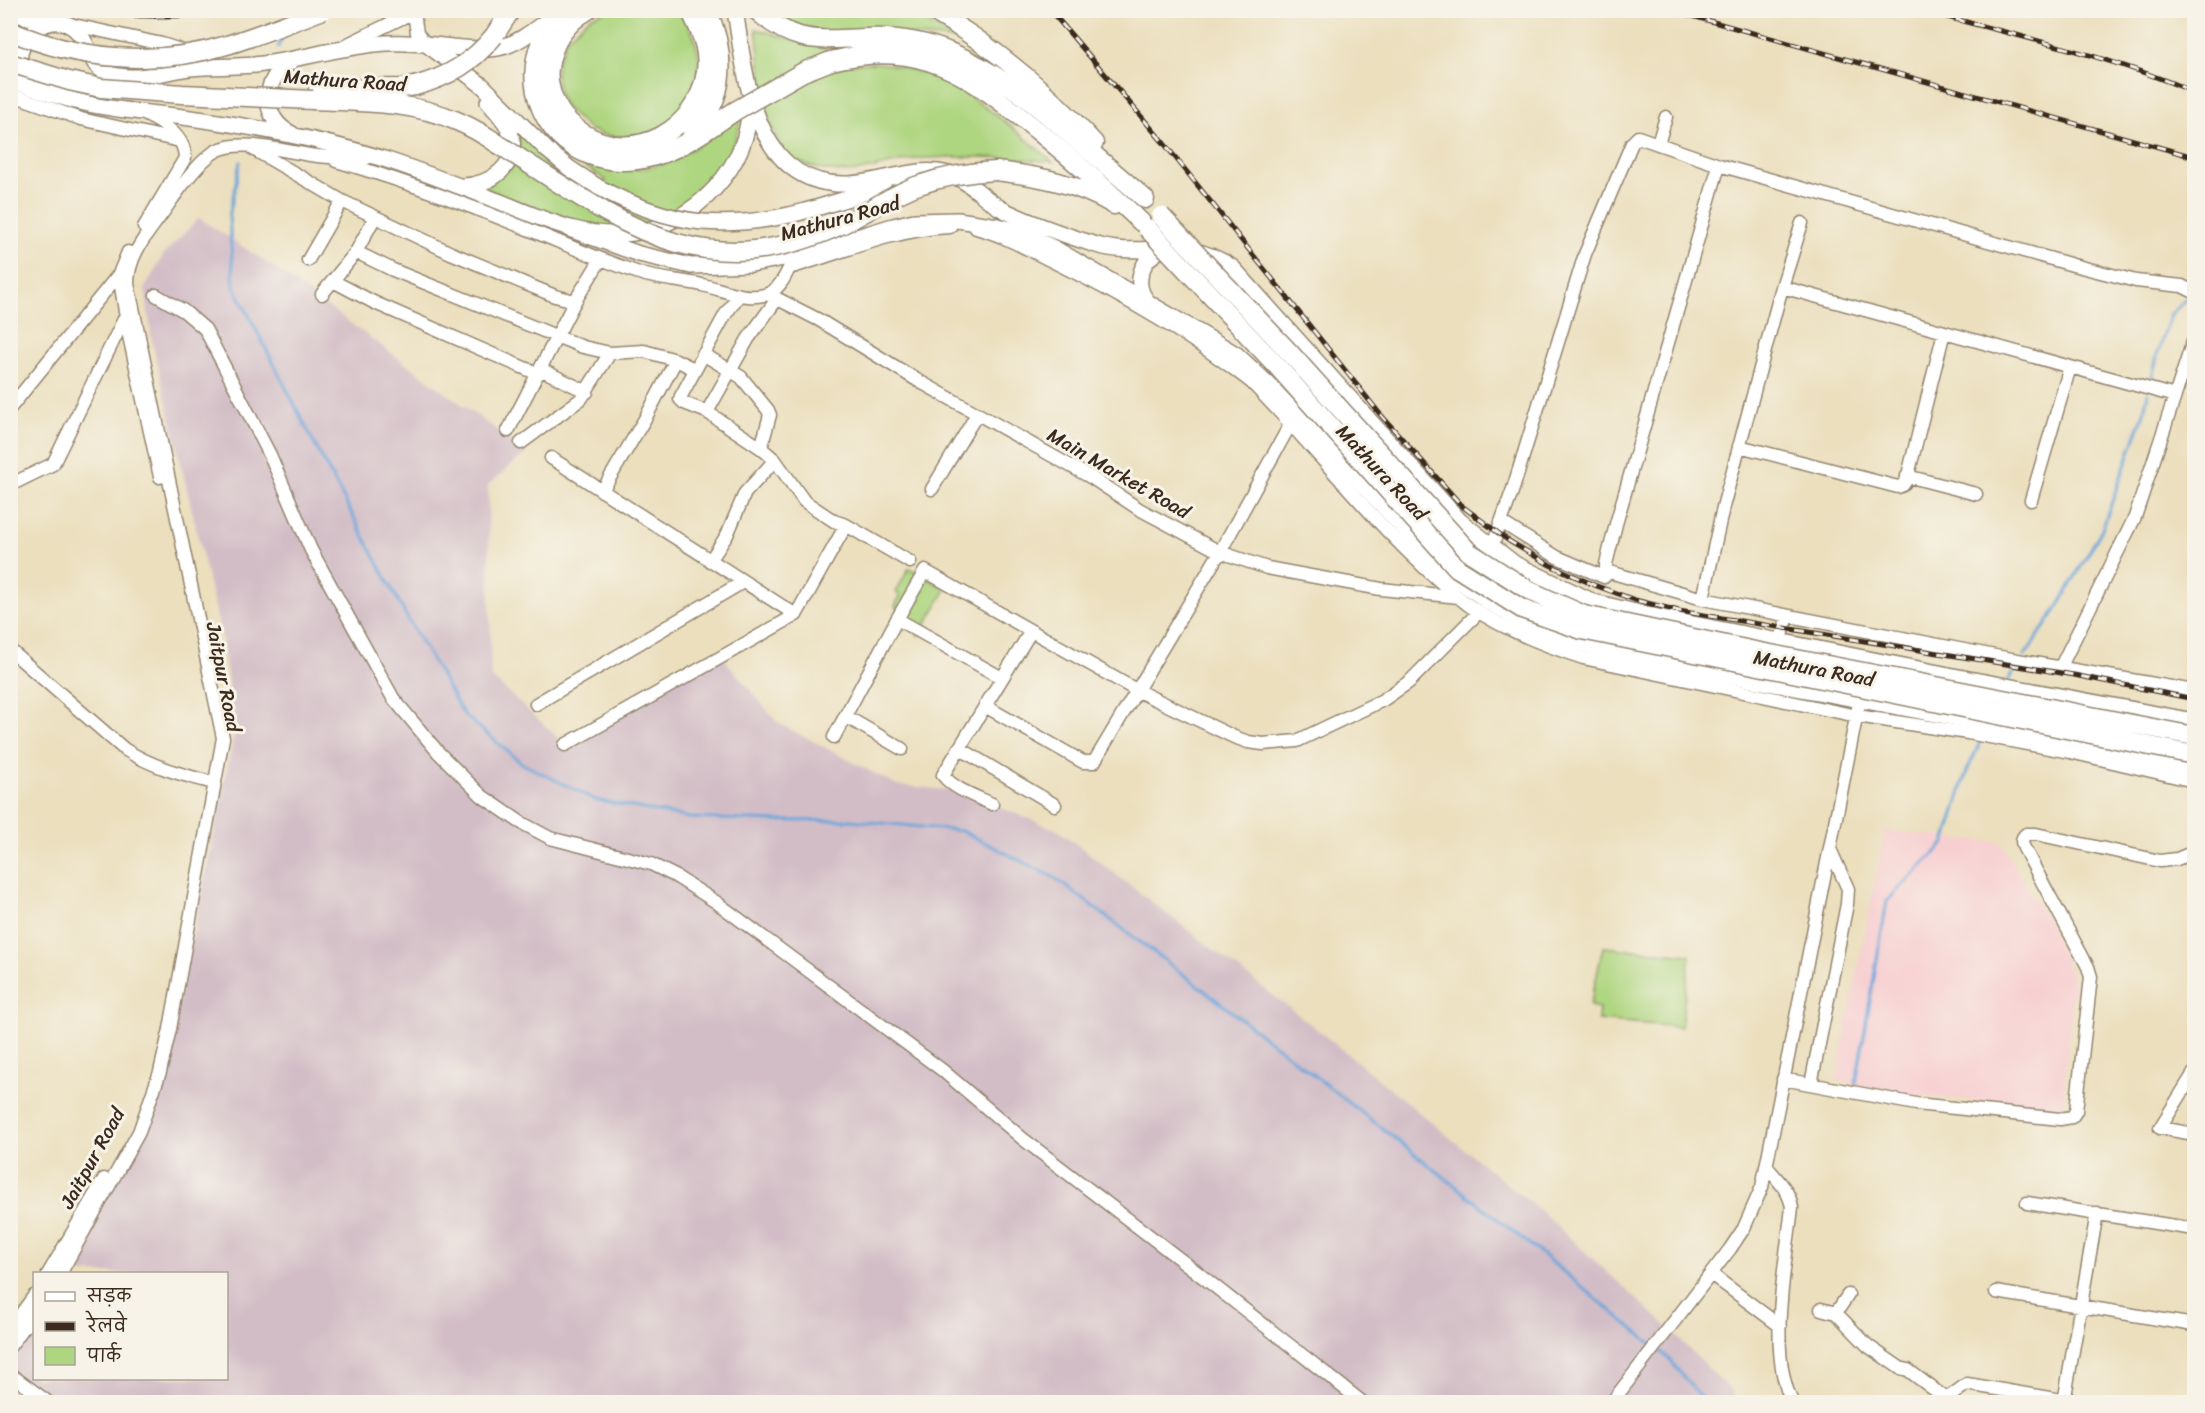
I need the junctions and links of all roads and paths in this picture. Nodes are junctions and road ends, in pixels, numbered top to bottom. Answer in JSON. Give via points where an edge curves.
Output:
{"nodes":[{"id":1,"x":323,"y":10,"type":"edge"},
{"id":2,"x":511,"y":10,"type":"edge"},
{"id":3,"x":588,"y":10,"type":"edge"},
{"id":4,"x":690,"y":10,"type":"edge"},
{"id":5,"x":707,"y":10,"type":"edge"},
{"id":6,"x":735,"y":10,"type":"edge"},
{"id":7,"x":756,"y":10,"type":"edge"},
{"id":8,"x":931,"y":10,"type":"edge"},
{"id":9,"x":10,"y":11,"type":"edge"},
{"id":10,"x":416,"y":12,"type":"edge"},
{"id":11,"x":558,"y":15,"type":"edge"},
{"id":12,"x":60,"y":23,"type":"junction"},
{"id":13,"x":10,"y":31,"type":"edge"},
{"id":14,"x":426,"y":44,"type":"junction"},
{"id":15,"x":337,"y":49,"type":"junction"},
{"id":16,"x":299,"y":58,"type":"junction"},
{"id":17,"x":10,"y":63,"type":"edge"},
{"id":18,"x":230,"y":67,"type":"junction"},
{"id":19,"x":464,"y":72,"type":"junction"},
{"id":20,"x":10,"y":79,"type":"edge"},
{"id":21,"x":748,"y":87,"type":"junction"},
{"id":22,"x":44,"y":92,"type":"junction"},
{"id":23,"x":10,"y":94,"type":"edge"},
{"id":24,"x":226,"y":96,"type":"junction"},
{"id":25,"x":133,"y":111,"type":"junction"},
{"id":26,"x":1666,"y":117,"type":"dead end"},
{"id":27,"x":298,"y":137,"type":"junction"},
{"id":28,"x":1658,"y":144,"type":"junction"},
{"id":29,"x":248,"y":146,"type":"junction"},
{"id":30,"x":182,"y":147,"type":"junction"},
{"id":31,"x":667,"y":152,"type":"junction"},
{"id":32,"x":318,"y":156,"type":"junction"},
{"id":33,"x":389,"y":161,"type":"junction"},
{"id":34,"x":1719,"y":165,"type":"junction"},
{"id":35,"x":910,"y":175,"type":"junction"},
{"id":36,"x":458,"y":186,"type":"junction"},
{"id":37,"x":1146,"y":199,"type":"junction"},
{"id":38,"x":342,"y":201,"type":"junction"},
{"id":39,"x":375,"y":217,"type":"junction"},
{"id":40,"x":1141,"y":222,"type":"junction"},
{"id":41,"x":1802,"y":223,"type":"dead end"},
{"id":42,"x":569,"y":229,"type":"junction"},
{"id":43,"x":1172,"y":248,"type":"junction"},
{"id":44,"x":356,"y":252,"type":"junction"},
{"id":45,"x":601,"y":259,"type":"junction"},
{"id":46,"x":308,"y":260,"type":"dead end"},
{"id":47,"x":792,"y":262,"type":"junction"},
{"id":48,"x":119,"y":274,"type":"junction"},
{"id":49,"x":333,"y":281,"type":"junction"},
{"id":50,"x":1782,"y":287,"type":"junction"},
{"id":51,"x":2192,"y":290,"type":"edge"},
{"id":52,"x":322,"y":294,"type":"dead end"},
{"id":53,"x":156,"y":295,"type":"dead end"},
{"id":54,"x":739,"y":295,"type":"junction"},
{"id":55,"x":773,"y":297,"type":"junction"},
{"id":56,"x":575,"y":301,"type":"junction"},
{"id":57,"x":1154,"y":307,"type":"junction"},
{"id":58,"x":126,"y":315,"type":"junction"},
{"id":59,"x":1276,"y":316,"type":"junction"},
{"id":60,"x":1944,"y":332,"type":"junction"},
{"id":61,"x":556,"y":337,"type":"junction"},
{"id":62,"x":2194,"y":338,"type":"edge"},
{"id":63,"x":610,"y":353,"type":"junction"},
{"id":64,"x":703,"y":354,"type":"junction"},
{"id":65,"x":1237,"y":355,"type":"junction"},
{"id":66,"x":676,"y":360,"type":"junction"},
{"id":67,"x":2070,"y":366,"type":"junction"},
{"id":68,"x":694,"y":369,"type":"junction"},
{"id":69,"x":730,"y":369,"type":"junction"},
{"id":70,"x":539,"y":371,"type":"junction"},
{"id":71,"x":587,"y":392,"type":"junction"},
{"id":72,"x":2170,"y":395,"type":"junction"},
{"id":73,"x":10,"y":408,"type":"edge"},
{"id":74,"x":707,"y":412,"type":"junction"},
{"id":75,"x":977,"y":414,"type":"junction"},
{"id":76,"x":1291,"y":423,"type":"junction"},
{"id":77,"x":508,"y":431,"type":"dead end"},
{"id":78,"x":521,"y":443,"type":"dead end"},
{"id":79,"x":1739,"y":446,"type":"junction"},
{"id":80,"x":761,"y":448,"type":"junction"},
{"id":81,"x":551,"y":458,"type":"dead end"},
{"id":82,"x":775,"y":460,"type":"junction"},
{"id":83,"x":1907,"y":476,"type":"junction"},
{"id":84,"x":10,"y":485,"type":"edge"},
{"id":85,"x":932,"y":489,"type":"dead end"},
{"id":86,"x":602,"y":491,"type":"junction"},
{"id":87,"x":1976,"y":494,"type":"dead end"},
{"id":88,"x":2031,"y":500,"type":"dead end"},
{"id":89,"x":1501,"y":522,"type":"junction"},
{"id":90,"x":846,"y":525,"type":"junction"},
{"id":91,"x":1492,"y":547,"type":"junction"},
{"id":92,"x":1220,"y":552,"type":"junction"},
{"id":93,"x":710,"y":561,"type":"junction"},
{"id":94,"x":910,"y":562,"type":"dead end"},
{"id":95,"x":1608,"y":572,"type":"junction"},
{"id":96,"x":743,"y":582,"type":"junction"},
{"id":97,"x":1457,"y":597,"type":"junction"},
{"id":98,"x":1703,"y":599,"type":"junction"},
{"id":99,"x":1480,"y":605,"type":"junction"},
{"id":100,"x":796,"y":615,"type":"junction"},
{"id":101,"x":1788,"y":616,"type":"junction"},
{"id":102,"x":897,"y":619,"type":"junction"},
{"id":103,"x":1032,"y":631,"type":"junction"},
{"id":104,"x":1780,"y":642,"type":"junction"},
{"id":105,"x":10,"y":650,"type":"edge"},
{"id":106,"x":2060,"y":668,"type":"junction"},
{"id":107,"x":1922,"y":670,"type":"junction"},
{"id":108,"x":1002,"y":678,"type":"junction"},
{"id":109,"x":1764,"y":689,"type":"junction"},
{"id":110,"x":1136,"y":690,"type":"junction"},
{"id":111,"x":2194,"y":691,"type":"edge"},
{"id":112,"x":1860,"y":699,"type":"junction"},
{"id":113,"x":536,"y":704,"type":"dead end"},
{"id":114,"x":985,"y":706,"type":"junction"},
{"id":115,"x":1911,"y":710,"type":"junction"},
{"id":116,"x":844,"y":716,"type":"junction"},
{"id":117,"x":1857,"y":716,"type":"junction"},
{"id":118,"x":2194,"y":721,"type":"edge"},
{"id":119,"x":1989,"y":729,"type":"junction"},
{"id":120,"x":2194,"y":736,"type":"edge"},
{"id":121,"x":834,"y":737,"type":"dead end"},
{"id":122,"x":565,"y":746,"type":"dead end"},
{"id":123,"x":958,"y":748,"type":"junction"},
{"id":124,"x":902,"y":749,"type":"dead end"},
{"id":125,"x":2194,"y":755,"type":"edge"},
{"id":126,"x":2194,"y":772,"type":"edge"},
{"id":127,"x":2194,"y":781,"type":"edge"},
{"id":128,"x":210,"y":782,"type":"junction"},
{"id":129,"x":992,"y":804,"type":"dead end"},
{"id":130,"x":1055,"y":805,"type":"dead end"},
{"id":131,"x":1830,"y":849,"type":"junction"},
{"id":132,"x":2194,"y":852,"type":"edge"},
{"id":133,"x":2194,"y":1073,"type":"edge"},
{"id":134,"x":1783,"y":1078,"type":"junction"},
{"id":135,"x":1811,"y":1084,"type":"junction"},
{"id":136,"x":2194,"y":1134,"type":"edge"},
{"id":137,"x":1766,"y":1166,"type":"junction"},
{"id":138,"x":2027,"y":1203,"type":"dead end"},
{"id":139,"x":2097,"y":1213,"type":"junction"},
{"id":140,"x":2194,"y":1229,"type":"edge"},
{"id":141,"x":49,"y":1272,"type":"edge"},
{"id":142,"x":61,"y":1272,"type":"edge"},
{"id":143,"x":1711,"y":1274,"type":"junction"},
{"id":144,"x":1996,"y":1292,"type":"dead end"},
{"id":145,"x":1848,"y":1295,"type":"dead end"},
{"id":146,"x":33,"y":1297,"type":"edge"},
{"id":147,"x":2081,"y":1306,"type":"junction"},
{"id":148,"x":1821,"y":1309,"type":"dead end"},
{"id":149,"x":1836,"y":1313,"type":"junction"},
{"id":150,"x":33,"y":1315,"type":"edge"},
{"id":151,"x":2194,"y":1325,"type":"edge"},
{"id":152,"x":1780,"y":1326,"type":"junction"},
{"id":153,"x":10,"y":1329,"type":"edge"},
{"id":154,"x":10,"y":1346,"type":"edge"},
{"id":155,"x":10,"y":1374,"type":"edge"},
{"id":156,"x":48,"y":1402,"type":"edge"},
{"id":157,"x":1362,"y":1402,"type":"edge"},
{"id":158,"x":1612,"y":1402,"type":"edge"},
{"id":159,"x":1792,"y":1402,"type":"edge"},
{"id":160,"x":2067,"y":1402,"type":"edge"}],
"edges":[{"from":1,"to":13,"type":"highway","bridge":true,"via":[[226,45],[123,59],[49,45]]},
{"from":2,"to":24,"type":"highway","bridge":true,"via":[[472,60],[432,82],[402,88],[313,89]]},
{"from":3,"to":4,"type":"highway","via":[[569,24],[555,46],[548,71],[551,92],[563,115],[578,129],[602,142],[627,146],[672,131],[698,99],[706,57]]},
{"from":5,"to":31,"type":"highway","via":[[720,50],[718,90],[704,119]]},
{"from":6,"to":21,"type":"main road"},
{"from":7,"to":37,"type":"highway","via":[[772,24],[806,38],[891,39],[929,45],[972,62],[1035,105]]},
{"from":8,"to":37,"type":"highway","name":"Mathura Road","via":[[987,47],[1045,93]]},
{"from":9,"to":12,"type":"main road"},
{"from":10,"to":14,"type":"street","via":[[417,33]]},
{"from":10,"to":15,"type":"street"},
{"from":11,"to":14,"type":"main road","via":[[498,48]]},
{"from":11,"to":31,"type":"highway","via":[[544,34],[534,61],[534,87],[542,113],[558,134],[584,152],[613,161],[641,160]]},
{"from":12,"to":18,"type":"street","via":[[162,44]]},
{"from":12,"to":18,"type":"main road","via":[[80,34],[95,65],[116,76],[148,77],[190,68]]},
{"from":12,"to":22,"type":"main road","via":[[46,23],[34,30],[20,52],[24,76]]},
{"from":14,"to":15,"type":"main road"},
{"from":14,"to":19,"type":"main road"},
{"from":15,"to":16,"type":"main road"},
{"from":16,"to":18,"type":"main road"},
{"from":16,"to":27,"type":"main road","via":[[278,71],[267,94],[274,121]]},
{"from":17,"to":24,"type":"highway","name":"Mathura Road","bridge":true,"via":[[101,88]]},
{"from":19,"to":35,"type":"main road","bridge":true,"via":[[497,98],[558,159],[598,187],[660,214],[742,224],[784,217]]},
{"from":19,"to":36,"type":"main road","via":[[506,123],[512,140],[510,157],[495,177],[480,184]]},
{"from":20,"to":22,"type":"main road"},
{"from":21,"to":35,"type":"main road","name":"Mathura Road","via":[[769,143],[783,160],[803,174],[838,184]]},
{"from":21,"to":42,"type":"main road","via":[[743,141],[723,178],[704,200],[675,219],[632,234]]},
{"from":22,"to":25,"type":"main road"},
{"from":23,"to":30,"type":"street"},
{"from":24,"to":40,"type":"highway","name":"Mathura Road","bridge":true,"via":[[385,103],[436,114],[472,128],[626,224],[662,239],[699,248],[747,251],[784,245],[844,223],[915,186],[982,172],[1021,174],[1072,185]]},
{"from":25,"to":27,"type":"main road"},
{"from":25,"to":30,"type":"street","via":[[166,126]]},
{"from":26,"to":28,"type":"street"},
{"from":27,"to":33,"type":"main road"},
{"from":28,"to":34,"type":"street"},
{"from":28,"to":89,"type":"street","via":[[1642,136],[1632,143],[1585,254]]},
{"from":29,"to":32,"type":"street","name":"Jaitpur Road"},
{"from":29,"to":38,"type":"street"},
{"from":29,"to":142,"type":"street","name":"Jaitpur Road","via":[[218,150],[198,167],[140,244],[128,274],[223,728],[223,748],[170,1029],[147,1113]]},
{"from":30,"to":48,"type":"street","via":[[183,163],[126,255]]},
{"from":31,"to":40,"type":"highway","bridge":true,"via":[[810,69],[850,56],[899,54],[933,62],[980,85]]},
{"from":32,"to":33,"type":"street"},
{"from":32,"to":45,"type":"street","via":[[380,174]]},
{"from":33,"to":36,"type":"main road"},
{"from":34,"to":51,"type":"street","via":[[2115,276],[2176,284]]},
{"from":34,"to":95,"type":"street","via":[[1614,534],[1605,568]]},
{"from":35,"to":43,"type":"main road","name":"Mathura Road","via":[[938,172],[957,177],[1000,208],[1096,245]]},
{"from":36,"to":42,"type":"main road"},
{"from":37,"to":120,"type":"highway","name":"Mathura Road","bridge":true,"via":[[1469,552],[1530,591],[1584,615]]},
{"from":38,"to":39,"type":"street"},
{"from":38,"to":46,"type":"street"},
{"from":39,"to":44,"type":"street"},
{"from":39,"to":56,"type":"street","via":[[493,271]]},
{"from":40,"to":125,"type":"highway","name":"Mathura Road","bridge":true,"via":[[1277,366],[1457,568],[1522,609],[1582,630]]},
{"from":41,"to":50,"type":"street"},
{"from":42,"to":47,"type":"main road","name":"Mathura Road","via":[[639,255],[692,266]]},
{"from":43,"to":57,"type":"main road","via":[[1154,254],[1143,265],[1140,290]]},
{"from":43,"to":59,"type":"main road","name":"Mathura Road","via":[[1205,252],[1226,263]]},
{"from":44,"to":49,"type":"street"},
{"from":44,"to":61,"type":"street"},
{"from":45,"to":54,"type":"street","via":[[649,276]]},
{"from":45,"to":56,"type":"street"},
{"from":47,"to":55,"type":"street"},
{"from":47,"to":57,"type":"main road","name":"Mathura Road","via":[[893,225],[914,221],[977,222],[1036,239]]},
{"from":47,"to":76,"type":"street","via":[[922,229],[964,227],[986,231],[1087,279],[1202,345],[1251,382]]},
{"from":48,"to":58,"type":"street","name":"Jaitpur Road"},
{"from":48,"to":73,"type":"street"},
{"from":49,"to":52,"type":"street"},
{"from":49,"to":70,"type":"street","via":[[375,303]]},
{"from":50,"to":60,"type":"street"},
{"from":50,"to":79,"type":"street"},
{"from":53,"to":157,"type":"street","via":[[205,329],[275,464],[311,550],[393,698],[482,796],[550,838],[651,864],[716,902],[942,1070],[1023,1139]]},
{"from":54,"to":55,"type":"street"},
{"from":54,"to":64,"type":"street"},
{"from":55,"to":69,"type":"street"},
{"from":55,"to":75,"type":"street","name":"Main Market Road"},
{"from":56,"to":61,"type":"street"},
{"from":57,"to":65,"type":"main road","name":"Mathura Road"},
{"from":58,"to":84,"type":"street","via":[[52,464]]},
{"from":58,"to":128,"type":"street","name":"Jaitpur Road","via":[[215,722],[216,747]]},
{"from":59,"to":65,"type":"main road"},
{"from":59,"to":91,"type":"main road","name":"Mathura Road","via":[[1460,521]]},
{"from":60,"to":67,"type":"street"},
{"from":60,"to":83,"type":"street"},
{"from":61,"to":63,"type":"street"},
{"from":61,"to":70,"type":"street"},
{"from":62,"to":72,"type":"street"},
{"from":63,"to":66,"type":"street","via":[[644,351]]},
{"from":63,"to":71,"type":"street"},
{"from":64,"to":68,"type":"street"},
{"from":64,"to":69,"type":"street"},
{"from":65,"to":99,"type":"main road","name":"Mathura Road"},
{"from":66,"to":68,"type":"street"},
{"from":66,"to":86,"type":"street"},
{"from":67,"to":72,"type":"street"},
{"from":67,"to":88,"type":"street"},
{"from":68,"to":74,"type":"street","via":[[680,399]]},
{"from":69,"to":74,"type":"street"},
{"from":69,"to":80,"type":"street","via":[[757,394],[769,413]]},
{"from":70,"to":71,"type":"street"},
{"from":70,"to":77,"type":"street"},
{"from":71,"to":78,"type":"street"},
{"from":72,"to":106,"type":"street","via":[[2135,516]]},
{"from":74,"to":80,"type":"street"},
{"from":75,"to":85,"type":"street"},
{"from":75,"to":92,"type":"street","name":"Main Market Road"},
{"from":76,"to":92,"type":"street"},
{"from":76,"to":97,"type":"street","via":[[1406,549]]},
{"from":79,"to":83,"type":"street","via":[[1898,487]]},
{"from":79,"to":98,"type":"street"},
{"from":80,"to":82,"type":"street"},
{"from":81,"to":86,"type":"street"},
{"from":82,"to":90,"type":"street","via":[[804,501],[834,522]]},
{"from":82,"to":93,"type":"street","via":[[744,493],[727,536]]},
{"from":83,"to":87,"type":"street"},
{"from":86,"to":93,"type":"street"},
{"from":89,"to":91,"type":"street"},
{"from":89,"to":95,"type":"street","via":[[1557,557],[1604,577]]},
{"from":90,"to":94,"type":"street"},
{"from":90,"to":100,"type":"street"},
{"from":91,"to":104,"type":"main road","name":"Mathura Road","via":[[1515,564],[1594,602]]},
{"from":92,"to":97,"type":"street","name":"Main Market Road","via":[[1267,568],[1381,589]]},
{"from":92,"to":110,"type":"street"},
{"from":93,"to":96,"type":"street"},
{"from":95,"to":98,"type":"street"},
{"from":96,"to":100,"type":"street"},
{"from":96,"to":113,"type":"street"},
{"from":97,"to":99,"type":"street","name":"Main Market Road"},
{"from":98,"to":101,"type":"street"},
{"from":99,"to":109,"type":"main road","name":"Mathura Road","via":[[1539,631],[1623,656]]},
{"from":99,"to":110,"type":"street","via":[[1409,682],[1297,741],[1248,742]]},
{"from":100,"to":122,"type":"street"},
{"from":101,"to":104,"type":"street"},
{"from":101,"to":106,"type":"street"},
{"from":102,"to":103,"type":"street","via":[[926,571]]},
{"from":102,"to":108,"type":"street"},
{"from":102,"to":116,"type":"street"},
{"from":103,"to":108,"type":"street"},
{"from":103,"to":110,"type":"street"},
{"from":104,"to":107,"type":"main road","name":"Mathura Road"},
{"from":104,"to":109,"type":"main road"},
{"from":105,"to":128,"type":"street","via":[[124,749],[159,768]]},
{"from":106,"to":111,"type":"street"},
{"from":107,"to":115,"type":"main road"},
{"from":107,"to":118,"type":"main road","name":"Mathura Road"},
{"from":108,"to":114,"type":"street"},
{"from":109,"to":112,"type":"main road","name":"Mathura Road"},
{"from":109,"to":117,"type":"street"},
{"from":110,"to":114,"type":"street","via":[[1098,758],[1088,764]]},
{"from":112,"to":115,"type":"main road","name":"Mathura Road"},
{"from":112,"to":117,"type":"street"},
{"from":114,"to":123,"type":"street"},
{"from":115,"to":119,"type":"main road","name":"Mathura Road"},
{"from":116,"to":121,"type":"street"},
{"from":116,"to":124,"type":"street"},
{"from":117,"to":119,"type":"street","via":[[1968,733]]},
{"from":117,"to":131,"type":"street"},
{"from":119,"to":126,"type":"main road","name":"Mathura Road"},
{"from":119,"to":127,"type":"street"},
{"from":123,"to":129,"type":"street","via":[[944,777]]},
{"from":123,"to":130,"type":"street"},
{"from":128,"to":141,"type":"street","name":"Jaitpur Road","via":[[161,1039],[142,1104],[117,1157]]},
{"from":131,"to":134,"type":"street"},
{"from":131,"to":135,"type":"street","via":[[1848,889],[1847,904]]},
{"from":132,"to":135,"type":"street","via":[[2160,861],[2032,833],[2023,837],[2025,850],[2091,978],[2076,1111],[2072,1117],[1916,1104]]},
{"from":133,"to":136,"type":"street","via":[[2160,1128]]},
{"from":134,"to":135,"type":"street"},
{"from":134,"to":137,"type":"street"},
{"from":137,"to":143,"type":"street","via":[[1762,1186],[1744,1227]]},
{"from":137,"to":152,"type":"street","via":[[1791,1198],[1792,1207]]},
{"from":138,"to":139,"type":"street"},
{"from":139,"to":140,"type":"street"},
{"from":139,"to":147,"type":"street"},
{"from":143,"to":152,"type":"street"},
{"from":143,"to":158,"type":"street"},
{"from":144,"to":147,"type":"street"},
{"from":145,"to":149,"type":"street"},
{"from":146,"to":153,"type":"street"},
{"from":147,"to":151,"type":"street"},
{"from":147,"to":160,"type":"street"},
{"from":148,"to":149,"type":"street"},
{"from":149,"to":160,"type":"street","via":[[1868,1347],[1944,1397],[1967,1384]]},
{"from":150,"to":154,"type":"street"},
{"from":152,"to":159,"type":"street","via":[[1780,1359]]},
{"from":155,"to":156,"type":"street"}]}
